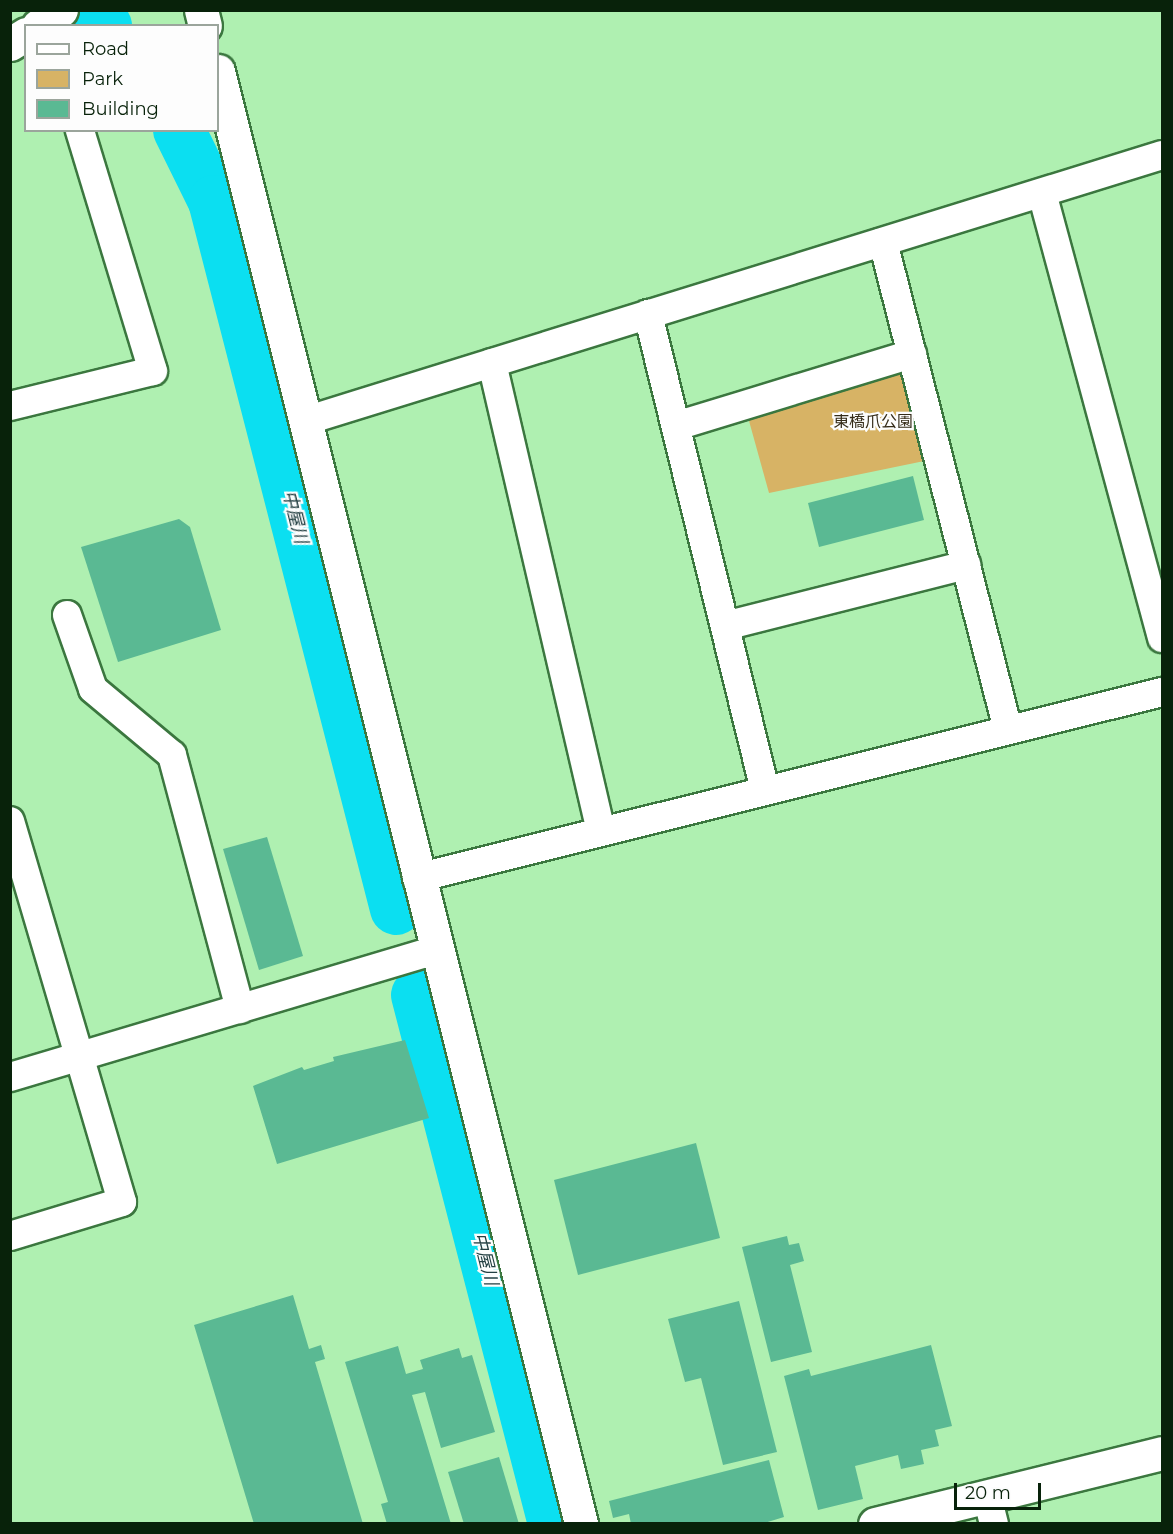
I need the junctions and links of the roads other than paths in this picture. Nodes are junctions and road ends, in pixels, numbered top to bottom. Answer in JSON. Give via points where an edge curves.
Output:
{"nodes":[{"id":1,"x":24,"y":35,"type":"edge"},
{"id":2,"x":10,"y":44,"type":"edge"},
{"id":3,"x":219,"y":75,"type":"edge"},
{"id":4,"x":81,"y":132,"type":"edge"},
{"id":5,"x":1162,"y":156,"type":"edge"},
{"id":6,"x":1042,"y":193,"type":"junction"},
{"id":7,"x":883,"y":242,"type":"junction"},
{"id":8,"x":648,"y":315,"type":"junction"},
{"id":9,"x":912,"y":354,"type":"junction"},
{"id":10,"x":492,"y":363,"type":"junction"},
{"id":11,"x":10,"y":406,"type":"edge"},
{"id":12,"x":305,"y":421,"type":"junction"},
{"id":13,"x":676,"y":426,"type":"junction"},
{"id":14,"x":966,"y":565,"type":"junction"},
{"id":15,"x":67,"y":615,"type":"dead end"},
{"id":16,"x":725,"y":626,"type":"junction"},
{"id":17,"x":1162,"y":638,"type":"edge"},
{"id":18,"x":1162,"y":692,"type":"edge"},
{"id":19,"x":1008,"y":730,"type":"junction"},
{"id":20,"x":765,"y":791,"type":"junction"},
{"id":21,"x":10,"y":821,"type":"edge"},
{"id":22,"x":601,"y":832,"type":"junction"},
{"id":23,"x":417,"y":878,"type":"junction"},
{"id":24,"x":435,"y":951,"type":"junction"},
{"id":25,"x":240,"y":1009,"type":"junction"},
{"id":26,"x":77,"y":1059,"type":"junction"},
{"id":27,"x":10,"y":1077,"type":"edge"},
{"id":28,"x":10,"y":1236,"type":"edge"},
{"id":29,"x":1162,"y":1453,"type":"edge"},
{"id":30,"x":990,"y":1510,"type":"edge"},
{"id":31,"x":581,"y":1524,"type":"edge"},
{"id":32,"x":875,"y":1524,"type":"edge"}],
"edges":[{"from":1,"to":2,"type":"street"},
{"from":3,"to":12,"type":"street"},
{"from":4,"to":11,"type":"street","via":[[153,371]]},
{"from":5,"to":6,"type":"street"},
{"from":6,"to":7,"type":"street"},
{"from":6,"to":17,"type":"street"},
{"from":7,"to":8,"type":"street"},
{"from":7,"to":9,"type":"street"},
{"from":8,"to":10,"type":"street"},
{"from":8,"to":13,"type":"street"},
{"from":9,"to":13,"type":"street"},
{"from":9,"to":14,"type":"street"},
{"from":10,"to":12,"type":"street"},
{"from":10,"to":22,"type":"street"},
{"from":12,"to":23,"type":"street"},
{"from":13,"to":16,"type":"street"},
{"from":14,"to":16,"type":"street"},
{"from":14,"to":19,"type":"street"},
{"from":15,"to":25,"type":"street","via":[[93,689],[172,755]]},
{"from":16,"to":20,"type":"street"},
{"from":18,"to":19,"type":"street"},
{"from":19,"to":20,"type":"street"},
{"from":20,"to":22,"type":"street"},
{"from":21,"to":26,"type":"street"},
{"from":22,"to":23,"type":"street"},
{"from":23,"to":24,"type":"street"},
{"from":24,"to":25,"type":"street"},
{"from":24,"to":31,"type":"street"},
{"from":25,"to":26,"type":"street"},
{"from":26,"to":27,"type":"street"},
{"from":26,"to":28,"type":"street","via":[[122,1202]]},
{"from":29,"to":30,"type":"street"},
{"from":30,"to":32,"type":"street"}]}
